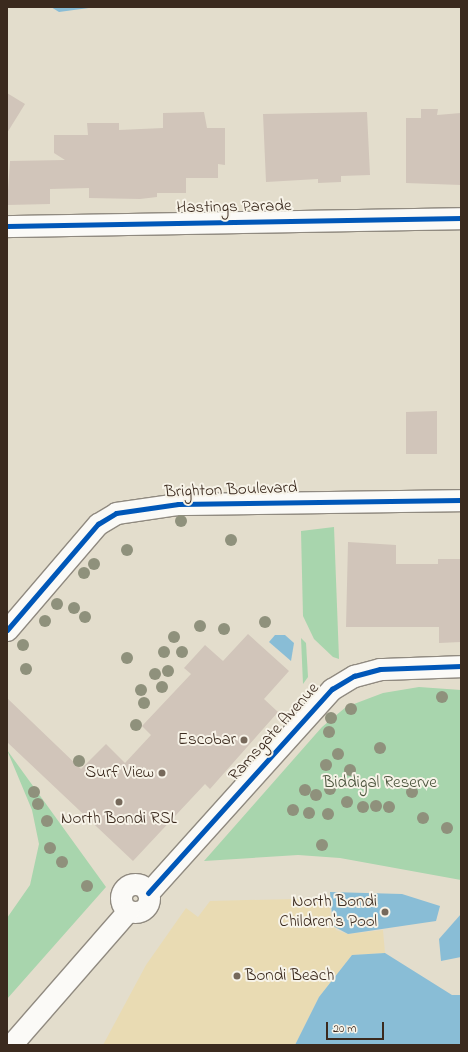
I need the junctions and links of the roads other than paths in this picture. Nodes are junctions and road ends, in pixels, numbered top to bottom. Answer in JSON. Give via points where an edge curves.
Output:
{"nodes":[{"id":1,"x":461,"y":218,"type":"edge"},
{"id":2,"x":7,"y":226,"type":"edge"},
{"id":3,"x":461,"y":500,"type":"edge"},
{"id":4,"x":7,"y":630,"type":"edge"},
{"id":5,"x":461,"y":666,"type":"edge"},
{"id":6,"x":12,"y":1045,"type":"edge"}],
"edges":[{"from":1,"to":2,"type":"street","name":"Hastings Parade"},
{"from":3,"to":4,"type":"street","name":"Brighton Boulevard","via":[[178,504],[116,513],[98,524]]},
{"from":5,"to":6,"type":"street","name":"Ramsgate Avenue","via":[[380,669],[354,676],[332,689],[148,893],[139,885],[126,887],[121,902],[128,911]]}]}
